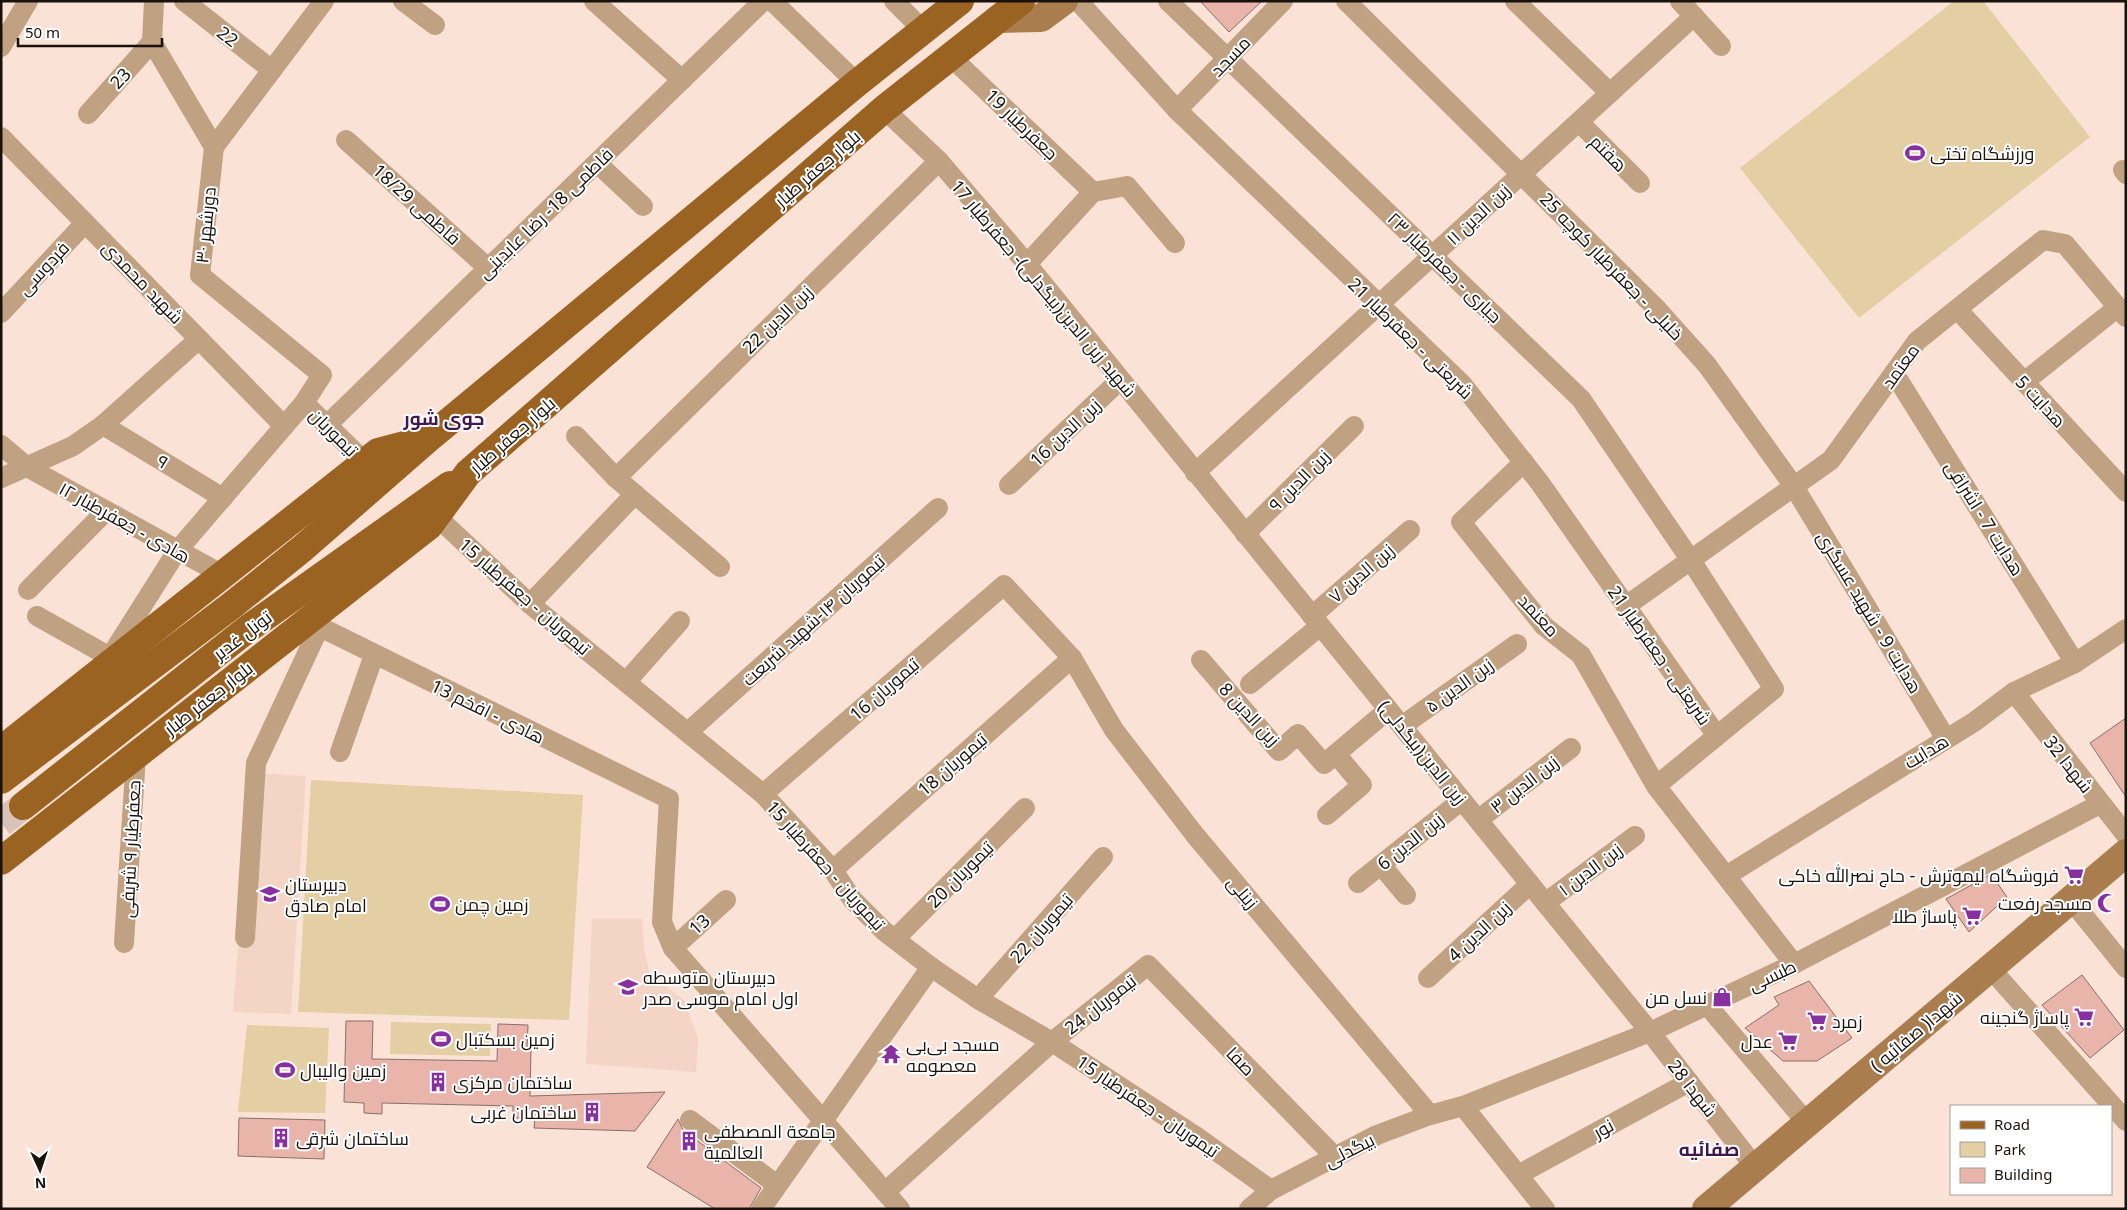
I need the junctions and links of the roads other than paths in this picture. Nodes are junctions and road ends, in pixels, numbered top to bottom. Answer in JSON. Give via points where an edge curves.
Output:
{"nodes":[{"id":1,"x":28,"y":1,"type":"edge"},
{"id":2,"x":154,"y":1,"type":"edge"},
{"id":3,"x":184,"y":1,"type":"edge"},
{"id":4,"x":324,"y":1,"type":"edge"},
{"id":5,"x":403,"y":1,"type":"edge"},
{"id":6,"x":594,"y":1,"type":"edge"},
{"id":7,"x":763,"y":1,"type":"edge"},
{"id":8,"x":772,"y":1,"type":"edge"},
{"id":9,"x":894,"y":1,"type":"edge"},
{"id":10,"x":960,"y":1,"type":"edge"},
{"id":11,"x":1021,"y":1,"type":"edge"},
{"id":12,"x":1064,"y":1,"type":"edge"},
{"id":13,"x":1078,"y":1,"type":"edge"},
{"id":14,"x":1168,"y":1,"type":"edge"},
{"id":15,"x":1283,"y":1,"type":"edge"},
{"id":16,"x":1346,"y":1,"type":"edge"},
{"id":17,"x":1515,"y":1,"type":"edge"},
{"id":18,"x":1680,"y":1,"type":"edge"},
{"id":19,"x":1694,"y":16,"type":"junction"},
{"id":20,"x":998,"y":19,"type":"junction"},
{"id":21,"x":435,"y":25,"type":"dead end"},
{"id":22,"x":924,"y":30,"type":"junction"},
{"id":23,"x":152,"y":42,"type":"junction"},
{"id":24,"x":1721,"y":46,"type":"dead end"},
{"id":25,"x":1,"y":47,"type":"edge"},
{"id":26,"x":952,"y":57,"type":"junction"},
{"id":27,"x":1226,"y":59,"type":"junction"},
{"id":28,"x":272,"y":70,"type":"junction"},
{"id":29,"x":682,"y":80,"type":"junction"},
{"id":30,"x":857,"y":83,"type":"junction"},
{"id":31,"x":1610,"y":93,"type":"junction"},
{"id":32,"x":884,"y":109,"type":"junction"},
{"id":33,"x":1177,"y":110,"type":"junction"},
{"id":34,"x":88,"y":114,"type":"dead end"},
{"id":35,"x":1579,"y":122,"type":"junction"},
{"id":36,"x":1,"y":137,"type":"edge"},
{"id":37,"x":346,"y":140,"type":"dead end"},
{"id":38,"x":214,"y":147,"type":"junction"},
{"id":39,"x":939,"y":161,"type":"junction"},
{"id":40,"x":596,"y":163,"type":"junction"},
{"id":41,"x":1521,"y":174,"type":"junction"},
{"id":42,"x":1640,"y":183,"type":"dead end"},
{"id":43,"x":1093,"y":192,"type":"junction"},
{"id":44,"x":643,"y":206,"type":"dead end"},
{"id":45,"x":85,"y":223,"type":"junction"},
{"id":46,"x":1175,"y":243,"type":"dead end"},
{"id":47,"x":1433,"y":255,"type":"junction"},
{"id":48,"x":1026,"y":264,"type":"junction"},
{"id":49,"x":488,"y":268,"type":"junction"},
{"id":50,"x":1379,"y":305,"type":"junction"},
{"id":51,"x":3,"y":307,"type":"edge"},
{"id":52,"x":1957,"y":309,"type":"junction"},
{"id":53,"x":2122,"y":312,"type":"edge"},
{"id":54,"x":199,"y":339,"type":"junction"},
{"id":55,"x":1894,"y":373,"type":"junction"},
{"id":56,"x":1120,"y":380,"type":"junction"},
{"id":57,"x":2024,"y":382,"type":"junction"},
{"id":58,"x":304,"y":403,"type":"junction"},
{"id":59,"x":103,"y":425,"type":"junction"},
{"id":60,"x":327,"y":425,"type":"junction"},
{"id":61,"x":284,"y":426,"type":"junction"},
{"id":62,"x":1354,"y":426,"type":"dead end"},
{"id":63,"x":576,"y":436,"type":"dead end"},
{"id":64,"x":429,"y":438,"type":"junction"},
{"id":65,"x":1,"y":445,"type":"edge"},
{"id":66,"x":364,"y":462,"type":"junction"},
{"id":67,"x":1524,"y":462,"type":"junction"},
{"id":68,"x":27,"y":467,"type":"junction"},
{"id":69,"x":468,"y":473,"type":"junction"},
{"id":70,"x":1195,"y":473,"type":"junction"},
{"id":71,"x":1,"y":478,"type":"edge"},
{"id":72,"x":616,"y":478,"type":"junction"},
{"id":73,"x":2122,"y":480,"type":"edge"},
{"id":74,"x":1009,"y":485,"type":"dead end"},
{"id":75,"x":1793,"y":485,"type":"junction"},
{"id":76,"x":635,"y":494,"type":"junction"},
{"id":77,"x":223,"y":498,"type":"junction"},
{"id":78,"x":938,"y":508,"type":"dead end"},
{"id":79,"x":106,"y":512,"type":"junction"},
{"id":80,"x":436,"y":516,"type":"junction"},
{"id":81,"x":1410,"y":530,"type":"dead end"},
{"id":82,"x":1245,"y":534,"type":"junction"},
{"id":83,"x":177,"y":551,"type":"junction"},
{"id":84,"x":1690,"y":559,"type":"junction"},
{"id":85,"x":720,"y":567,"type":"dead end"},
{"id":86,"x":224,"y":575,"type":"junction"},
{"id":87,"x":1004,"y":585,"type":"joint"},
{"id":88,"x":28,"y":590,"type":"dead end"},
{"id":89,"x":530,"y":604,"type":"junction"},
{"id":90,"x":1626,"y":606,"type":"junction"},
{"id":91,"x":37,"y":616,"type":"dead end"},
{"id":92,"x":1316,"y":621,"type":"junction"},
{"id":93,"x":680,"y":622,"type":"dead end"},
{"id":94,"x":313,"y":624,"type":"junction"},
{"id":95,"x":2126,"y":630,"type":"edge"},
{"id":96,"x":1517,"y":644,"type":"dead end"},
{"id":97,"x":374,"y":655,"type":"junction"},
{"id":98,"x":1072,"y":658,"type":"junction"},
{"id":99,"x":1201,"y":660,"type":"dead end"},
{"id":100,"x":2075,"y":662,"type":"junction"},
{"id":101,"x":626,"y":682,"type":"junction"},
{"id":102,"x":1250,"y":684,"type":"dead end"},
{"id":103,"x":2014,"y":692,"type":"junction"},
{"id":104,"x":1388,"y":710,"type":"junction"},
{"id":105,"x":1402,"y":726,"type":"junction"},
{"id":106,"x":688,"y":732,"type":"junction"},
{"id":107,"x":1717,"y":736,"type":"junction"},
{"id":108,"x":1946,"y":739,"type":"junction"},
{"id":109,"x":1571,"y":748,"type":"dead end"},
{"id":110,"x":1,"y":750,"type":"edge"},
{"id":111,"x":340,"y":752,"type":"dead end"},
{"id":112,"x":1336,"y":754,"type":"junction"},
{"id":113,"x":136,"y":755,"type":"junction"},
{"id":114,"x":1,"y":780,"type":"edge"},
{"id":115,"x":1656,"y":786,"type":"junction"},
{"id":116,"x":763,"y":794,"type":"junction"},
{"id":117,"x":1462,"y":800,"type":"junction"},
{"id":118,"x":2100,"y":804,"type":"junction"},
{"id":119,"x":23,"y":806,"type":"tunnel mouth"},
{"id":120,"x":1025,"y":808,"type":"dead end"},
{"id":121,"x":1327,"y":815,"type":"dead end"},
{"id":122,"x":1478,"y":820,"type":"junction"},
{"id":123,"x":2126,"y":835,"type":"edge"},
{"id":124,"x":1635,"y":836,"type":"dead end"},
{"id":125,"x":2126,"y":853,"type":"edge"},
{"id":126,"x":1103,"y":857,"type":"dead end"},
{"id":127,"x":1,"y":862,"type":"edge"},
{"id":128,"x":1381,"y":864,"type":"junction"},
{"id":129,"x":833,"y":870,"type":"junction"},
{"id":130,"x":1726,"y":876,"type":"junction"},
{"id":131,"x":1358,"y":883,"type":"dead end"},
{"id":132,"x":1530,"y":884,"type":"junction"},
{"id":133,"x":1406,"y":895,"type":"dead end"},
{"id":134,"x":726,"y":900,"type":"dead end"},
{"id":135,"x":2071,"y":900,"type":"junction"},
{"id":136,"x":1545,"y":903,"type":"junction"},
{"id":137,"x":245,"y":938,"type":"dead end"},
{"id":138,"x":895,"y":939,"type":"junction"},
{"id":139,"x":124,"y":943,"type":"dead end"},
{"id":140,"x":673,"y":948,"type":"junction"},
{"id":141,"x":1794,"y":964,"type":"junction"},
{"id":142,"x":1148,"y":965,"type":"joint"},
{"id":143,"x":931,"y":967,"type":"junction"},
{"id":144,"x":1990,"y":968,"type":"junction"},
{"id":145,"x":2126,"y":968,"type":"edge"},
{"id":146,"x":1428,"y":978,"type":"dead end"},
{"id":147,"x":978,"y":999,"type":"junction"},
{"id":148,"x":1707,"y":1005,"type":"junction"},
{"id":149,"x":1650,"y":1032,"type":"junction"},
{"id":150,"x":1052,"y":1042,"type":"junction"},
{"id":151,"x":1689,"y":1082,"type":"junction"},
{"id":152,"x":2112,"y":1105,"type":"edge"},
{"id":153,"x":2112,"y":1105,"type":"edge"},
{"id":154,"x":1463,"y":1106,"type":"junction"},
{"id":155,"x":1430,"y":1115,"type":"junction"},
{"id":156,"x":690,"y":1120,"type":"dead end"},
{"id":157,"x":821,"y":1120,"type":"junction"},
{"id":158,"x":2126,"y":1121,"type":"edge"},
{"id":159,"x":1807,"y":1123,"type":"junction"},
{"id":160,"x":1335,"y":1157,"type":"junction"},
{"id":161,"x":1755,"y":1167,"type":"junction"},
{"id":162,"x":1518,"y":1175,"type":"junction"},
{"id":163,"x":777,"y":1185,"type":"junction"},
{"id":164,"x":1271,"y":1190,"type":"junction"},
{"id":165,"x":885,"y":1192,"type":"junction"},
{"id":166,"x":761,"y":1209,"type":"edge"},
{"id":167,"x":900,"y":1209,"type":"edge"},
{"id":168,"x":1249,"y":1209,"type":"edge"},
{"id":169,"x":1545,"y":1209,"type":"edge"},
{"id":170,"x":1706,"y":1209,"type":"edge"}],
"edges":[{"from":1,"to":25,"type":"street"},
{"from":2,"to":23,"type":"street"},
{"from":3,"to":28,"type":"street","name":"22"},
{"from":4,"to":28,"type":"street"},
{"from":5,"to":21,"type":"street"},
{"from":6,"to":29,"type":"street"},
{"from":7,"to":29,"type":"street","name":"فاطمی 18- رضا عابدینی"},
{"from":8,"to":30,"type":"street"},
{"from":9,"to":22,"type":"street"},
{"from":10,"to":22,"type":"main road"},
{"from":11,"to":20,"type":"main road","name":"بلوار جعفر طیار"},
{"from":12,"to":20,"type":"main road","via":[[1041,18]]},
{"from":13,"to":33,"type":"street","name":"شریعتی - جعفرطیار 21"},
{"from":14,"to":27,"type":"street","name":"جباری - جعفرطیار ۲۳"},
{"from":15,"to":27,"type":"street","name":"مسجد"},
{"from":16,"to":41,"type":"street","name":"خلیلی - جعفرطیار کوچه 25"},
{"from":17,"to":31,"type":"street"},
{"from":18,"to":19,"type":"street"},
{"from":19,"to":24,"type":"street"},
{"from":19,"to":31,"type":"street","name":"زین الدین ۱۱"},
{"from":20,"to":26,"type":"main road","name":"بلوار جعفر طیار"},
{"from":22,"to":30,"type":"main road"},
{"from":23,"to":34,"type":"street","name":"23"},
{"from":23,"to":38,"type":"street"},
{"from":26,"to":32,"type":"main road","name":"بلوار جعفر طیار"},
{"from":26,"to":43,"type":"street","name":"جعفرطیار 19"},
{"from":27,"to":33,"type":"street","name":"مسجد"},
{"from":27,"to":47,"type":"street","name":"جباری - جعفرطیار ۲۳"},
{"from":28,"to":38,"type":"street"},
{"from":29,"to":40,"type":"street","name":"فاطمی 18- رضا عابدینی"},
{"from":30,"to":32,"type":"main road"},
{"from":30,"to":64,"type":"main road"},
{"from":31,"to":35,"type":"street","name":"زین الدین ۱۱"},
{"from":32,"to":39,"type":"street","name":"شهید زین الدین(بیگدلی)- جعفرطیار 17"},
{"from":32,"to":69,"type":"main road","name":"بلوار جعفر طیار"},
{"from":33,"to":50,"type":"street","name":"شریعتی - جعفرطیار 21"},
{"from":35,"to":41,"type":"street","name":"زین الدین ۱۱"},
{"from":35,"to":42,"type":"street","name":"هفتم"},
{"from":36,"to":45,"type":"street","name":"شهید محمدی"},
{"from":37,"to":49,"type":"street","name":"فاطمی 18/29"},
{"from":38,"to":58,"type":"street","name":"دورشهر ۳۰","via":[[200,275],[322,374]]},
{"from":39,"to":48,"type":"street","name":"شهید زین الدین(بیگدلی)- جعفرطیار 17"},
{"from":39,"to":72,"type":"street","name":"زین الدین 22"},
{"from":40,"to":44,"type":"street"},
{"from":40,"to":49,"type":"street","name":"فاطمی 18- رضا عابدینی"},
{"from":41,"to":47,"type":"street","name":"زین الدین ۱۱"},
{"from":41,"to":75,"type":"street","name":"خلیلی - جعفرطیار کوچه 25","via":[[1655,307],[1707,365]]},
{"from":43,"to":46,"type":"street","via":[[1127,186]]},
{"from":43,"to":48,"type":"street"},
{"from":45,"to":51,"type":"street","name":"فردوسی"},
{"from":45,"to":54,"type":"street","name":"شهید محمدی"},
{"from":47,"to":50,"type":"street","name":"زین الدین ۱۱"},
{"from":47,"to":84,"type":"street","name":"جباری - جعفرطیار ۲۳","via":[[1581,399]]},
{"from":48,"to":56,"type":"street","name":"شهید زین الدین(بیگدلی)- جعفرطیار 17"},
{"from":49,"to":60,"type":"street","name":"فاطمی 18- رضا عابدینی"},
{"from":50,"to":67,"type":"street","name":"شریعتی - جعفرطیار 21","via":[[1462,384]]},
{"from":50,"to":70,"type":"street","name":"زین الدین ۱۱"},
{"from":52,"to":53,"type":"street","name":"معتمد","via":[[2043,240],[2064,244]]},
{"from":52,"to":55,"type":"street","name":"معتمد","via":[[1917,341]]},
{"from":52,"to":57,"type":"street","name":"هدایت 5"},
{"from":53,"to":57,"type":"street"},
{"from":54,"to":59,"type":"street"},
{"from":54,"to":61,"type":"street","name":"شهید محمدی"},
{"from":55,"to":75,"type":"street","name":"معتمد","via":[[1831,460]]},
{"from":55,"to":100,"type":"street","name":"هدایت 7 - اشراقی"},
{"from":56,"to":70,"type":"street","name":"شهید زین الدین(بیگدلی)- جعفرطیار 17"},
{"from":56,"to":74,"type":"street","name":"زین الدین 16"},
{"from":57,"to":73,"type":"street","name":"هدایت 5"},
{"from":58,"to":60,"type":"street","name":"تیموریان"},
{"from":58,"to":61,"type":"street"},
{"from":59,"to":68,"type":"street","via":[[73,446]]},
{"from":59,"to":77,"type":"street","name":"۹"},
{"from":60,"to":66,"type":"street","name":"تیموریان"},
{"from":61,"to":77,"type":"street"},
{"from":62,"to":82,"type":"street","name":"زین الدین ۹"},
{"from":63,"to":72,"type":"street"},
{"from":64,"to":66,"type":"main road","via":[[378,452]]},
{"from":64,"to":114,"type":"main road","name":"تونل غدیر","via":[[232,606]]},
{"from":65,"to":68,"type":"street","name":"هادی - جعفرطیار ۱۲"},
{"from":66,"to":86,"type":"main road"},
{"from":67,"to":90,"type":"street","name":"شریعتی - جعفرطیار 21"},
{"from":67,"to":115,"type":"street","name":"معتمد","via":[[1461,522],[1544,626],[1581,655]]},
{"from":68,"to":71,"type":"street"},
{"from":68,"to":79,"type":"street","name":"هادی - جعفرطیار ۱۲"},
{"from":69,"to":80,"type":"main road","name":"بلوار جعفر طیار"},
{"from":69,"to":119,"type":"main road","name":"تونل غدیر","via":[[249,628]]},
{"from":70,"to":82,"type":"street","name":"زین الدین(بیگدلی)"},
{"from":72,"to":76,"type":"street"},
{"from":75,"to":84,"type":"street","name":"معتمد"},
{"from":75,"to":108,"type":"street","name":"هدایت 9 - شهید عسگری"},
{"from":76,"to":85,"type":"street"},
{"from":76,"to":89,"type":"street"},
{"from":77,"to":83,"type":"street"},
{"from":78,"to":106,"type":"street","name":"تیموریان ۱۴-شهید شریعت"},
{"from":79,"to":83,"type":"street","name":"هادی - جعفرطیار ۱۲"},
{"from":79,"to":88,"type":"street"},
{"from":80,"to":89,"type":"street","name":"تیموریان - جعفرطیار 15"},
{"from":80,"to":94,"type":"main road","name":"بلوار جعفر طیار","via":[[429,526]]},
{"from":81,"to":92,"type":"street","name":"زین الدین ۷"},
{"from":82,"to":92,"type":"street","name":"زین الدین(بیگدلی)"},
{"from":83,"to":86,"type":"street","name":"هادی - جعفرطیار ۱۲"},
{"from":83,"to":91,"type":"street","via":[[110,657]]},
{"from":84,"to":90,"type":"street","name":"معتمد"},
{"from":84,"to":107,"type":"street","name":"جباری - جعفرطیار ۲۳","via":[[1774,689]]},
{"from":86,"to":110,"type":"main road"},
{"from":87,"to":98,"type":"street","name":"زینلی"},
{"from":87,"to":116,"type":"street","name":"تیموریان 16"},
{"from":89,"to":101,"type":"street","name":"تیموریان - جعفرطیار 15"},
{"from":90,"to":107,"type":"street","name":"شریعتی - جعفرطیار 21"},
{"from":92,"to":102,"type":"street","name":"زین الدین ۷"},
{"from":92,"to":104,"type":"street","name":"زین الدین(بیگدلی)"},
{"from":93,"to":101,"type":"street"},
{"from":94,"to":97,"type":"street","name":"هادی - افخم 13"},
{"from":94,"to":113,"type":"main road","name":"بلوار جعفر طیار"},
{"from":94,"to":137,"type":"street","via":[[256,763]]},
{"from":95,"to":100,"type":"street","name":"هدایت"},
{"from":96,"to":105,"type":"street","name":"زین الدین ۵"},
{"from":97,"to":111,"type":"street"},
{"from":97,"to":140,"type":"street","name":"هادی - افخم 13","via":[[669,799],[662,922]]},
{"from":98,"to":129,"type":"street","name":"تیموریان 18"},
{"from":98,"to":155,"type":"street","name":"زینلی","via":[[1114,730],[1195,835]]},
{"from":99,"to":112,"type":"street","name":"زین الدین 8","via":[[1279,751],[1298,734],[1324,764]]},
{"from":100,"to":103,"type":"street","name":"هدایت"},
{"from":101,"to":106,"type":"street","name":"تیموریان - جعفرطیار 15"},
{"from":103,"to":108,"type":"street","name":"هدایت"},
{"from":103,"to":118,"type":"street","name":"شهدا 32"},
{"from":104,"to":105,"type":"street","name":"زین الدین(بیگدلی)"},
{"from":104,"to":112,"type":"street"},
{"from":105,"to":117,"type":"street","name":"زین الدین(بیگدلی)"},
{"from":106,"to":116,"type":"street","name":"تیموریان - جعفرطیار 15"},
{"from":107,"to":115,"type":"street"},
{"from":108,"to":130,"type":"street","name":"هدایت"},
{"from":109,"to":122,"type":"street","name":"زین الدین ۳"},
{"from":112,"to":121,"type":"street","via":[[1362,785]]},
{"from":113,"to":127,"type":"main road","name":"بلوار جعفر طیار"},
{"from":113,"to":139,"type":"street","name":"جعفرطیار ۹ شریفی"},
{"from":115,"to":130,"type":"street","name":"معتمد"},
{"from":116,"to":129,"type":"street","name":"تیموریان - جعفرطیار 15"},
{"from":117,"to":122,"type":"street","name":"زین الدین(بیگدلی)"},
{"from":117,"to":128,"type":"street","name":"زین الدین 6"},
{"from":118,"to":123,"type":"street","name":"شهدا 32"},
{"from":118,"to":141,"type":"street","name":"طبسی"},
{"from":120,"to":138,"type":"street","name":"تیموریان 20"},
{"from":122,"to":132,"type":"street","name":"زین الدین(بیگدلی)"},
{"from":124,"to":136,"type":"street","name":"زین الدین ۱"},
{"from":125,"to":135,"type":"main road","name":"شهدا( صفائیه )"},
{"from":126,"to":147,"type":"street","name":"تیموریان 22"},
{"from":128,"to":131,"type":"street","name":"زین الدین 6"},
{"from":128,"to":133,"type":"street"},
{"from":129,"to":138,"type":"street","name":"تیموریان - جعفرطیار 15","via":[[852,899]]},
{"from":130,"to":141,"type":"street","name":"معتمد"},
{"from":132,"to":136,"type":"street","name":"زین الدین(بیگدلی)"},
{"from":132,"to":146,"type":"street","name":"زین الدین 4"},
{"from":134,"to":140,"type":"street","name":"13"},
{"from":135,"to":144,"type":"main road","name":"شهدا( صفائیه )"},
{"from":135,"to":145,"type":"street"},
{"from":136,"to":149,"type":"street","name":"زین الدین(بیگدلی)"},
{"from":138,"to":143,"type":"street","name":"تیموریان - جعفرطیار 15"},
{"from":140,"to":157,"type":"street"},
{"from":141,"to":148,"type":"street","name":"طبسی"},
{"from":142,"to":150,"type":"street","name":"تیموریان 24"},
{"from":142,"to":160,"type":"street","name":"صفا"},
{"from":143,"to":147,"type":"street","name":"تیموریان - جعفرطیار 15"},
{"from":143,"to":157,"type":"street"},
{"from":144,"to":152,"type":"street"},
{"from":144,"to":159,"type":"main road","name":"شهدا( صفائیه )"},
{"from":147,"to":150,"type":"street","name":"تیموریان - جعفرطیار 15"},
{"from":148,"to":149,"type":"street","name":"طبسی"},
{"from":148,"to":159,"type":"street"},
{"from":149,"to":151,"type":"street","name":"شهدا 28"},
{"from":149,"to":154,"type":"street","name":"طبسی"},
{"from":150,"to":164,"type":"street","name":"تیموریان - جعفرطیار 15"},
{"from":150,"to":165,"type":"street","name":"تیموریان 24"},
{"from":151,"to":161,"type":"street","name":"شهدا 28"},
{"from":151,"to":162,"type":"street","name":"نور"},
{"from":153,"to":158,"type":"street"},
{"from":154,"to":155,"type":"street","name":"طبسی"},
{"from":154,"to":162,"type":"street"},
{"from":155,"to":160,"type":"street","name":"بیگدلی","via":[[1377,1135]]},
{"from":156,"to":163,"type":"street"},
{"from":157,"to":163,"type":"street"},
{"from":157,"to":165,"type":"street"},
{"from":159,"to":161,"type":"main road","name":"شهدا( صفائیه )"},
{"from":160,"to":164,"type":"street","name":"بیگدلی"},
{"from":161,"to":170,"type":"main road","name":"شهدا( صفائیه )"},
{"from":162,"to":169,"type":"street"},
{"from":163,"to":166,"type":"street"},
{"from":164,"to":168,"type":"street","name":"بیگدلی"},
{"from":165,"to":167,"type":"street"}]}
